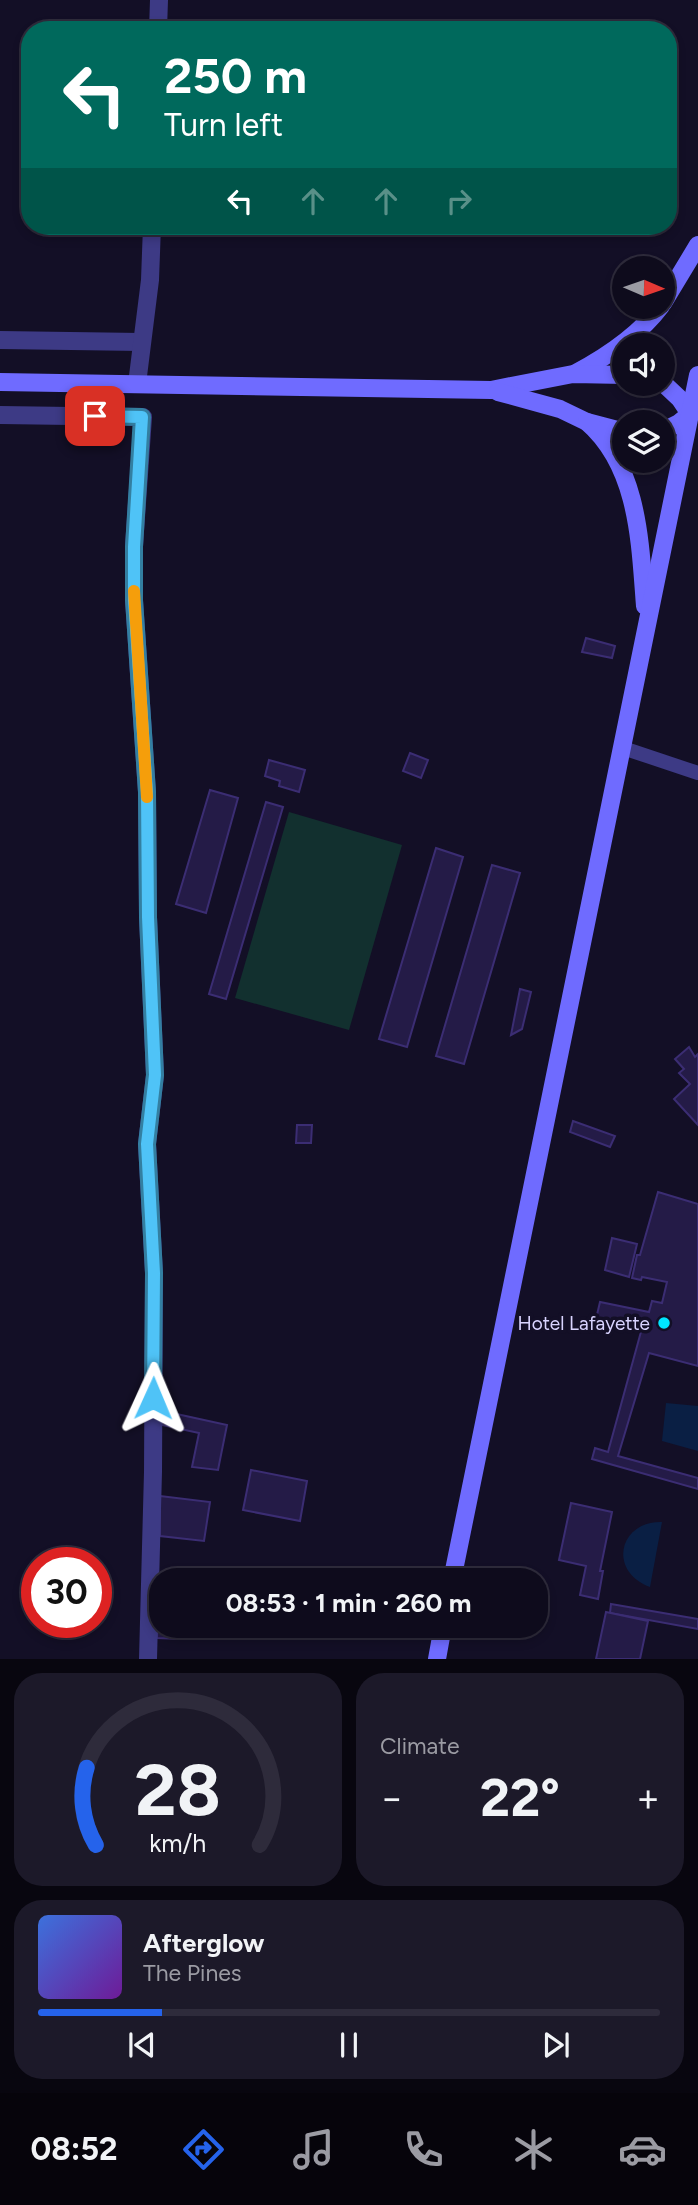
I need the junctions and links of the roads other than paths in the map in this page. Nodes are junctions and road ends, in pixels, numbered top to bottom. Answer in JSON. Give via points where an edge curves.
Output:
{"nodes":[{"id":1,"x":159,"y":0,"type":"edge"},
{"id":2,"x":158,"y":21,"type":"edge"},
{"id":3,"x":152,"y":235,"type":"edge"},
{"id":4,"x":698,"y":245,"type":"edge"},
{"id":5,"x":676,"y":281,"type":"edge"},
{"id":6,"x":648,"y":319,"type":"edge"},
{"id":7,"x":0,"y":340,"type":"edge"},
{"id":8,"x":141,"y":342,"type":"junction"},
{"id":9,"x":573,"y":374,"type":"junction"},
{"id":10,"x":612,"y":375,"type":"edge"},
{"id":11,"x":698,"y":375,"type":"edge"},
{"id":12,"x":0,"y":382,"type":"edge"},
{"id":13,"x":137,"y":384,"type":"junction"},
{"id":14,"x":491,"y":390,"type":"junction"},
{"id":15,"x":675,"y":394,"type":"edge"},
{"id":16,"x":690,"y":414,"type":"junction"},
{"id":17,"x":0,"y":415,"type":"edge"},
{"id":18,"x":587,"y":422,"type":"junction"},
{"id":19,"x":675,"y":425,"type":"edge"},
{"id":20,"x":612,"y":429,"type":"edge"},
{"id":21,"x":647,"y":627,"type":"junction"},
{"id":22,"x":623,"y":748,"type":"junction"},
{"id":23,"x":698,"y":773,"type":"edge"},
{"id":24,"x":454,"y":1568,"type":"edge"},
{"id":25,"x":441,"y":1638,"type":"edge"},
{"id":26,"x":148,"y":1659,"type":"edge"},
{"id":27,"x":437,"y":1659,"type":"edge"}],
"edges":[{"from":1,"to":2,"type":"street"},
{"from":3,"to":8,"type":"street"},
{"from":4,"to":5,"type":"street"},
{"from":6,"to":9,"type":"street","via":[[631,337]]},
{"from":7,"to":8,"type":"street"},
{"from":8,"to":13,"type":"street"},
{"from":9,"to":10,"type":"street"},
{"from":9,"to":14,"type":"street"},
{"from":11,"to":16,"type":"street"},
{"from":12,"to":13,"type":"street"},
{"from":13,"to":14,"type":"street"},
{"from":14,"to":18,"type":"street"},
{"from":15,"to":16,"type":"street"},
{"from":16,"to":19,"type":"street"},
{"from":16,"to":21,"type":"street"},
{"from":17,"to":26,"type":"street","via":[[142,417],[134,600],[147,792],[155,1075],[147,1144],[154,1273]]},
{"from":18,"to":20,"type":"street"},
{"from":18,"to":21,"type":"street","via":[[609,446],[628,487]]},
{"from":21,"to":22,"type":"street"},
{"from":22,"to":23,"type":"lane"},
{"from":22,"to":24,"type":"street"},
{"from":25,"to":27,"type":"street"}]}
